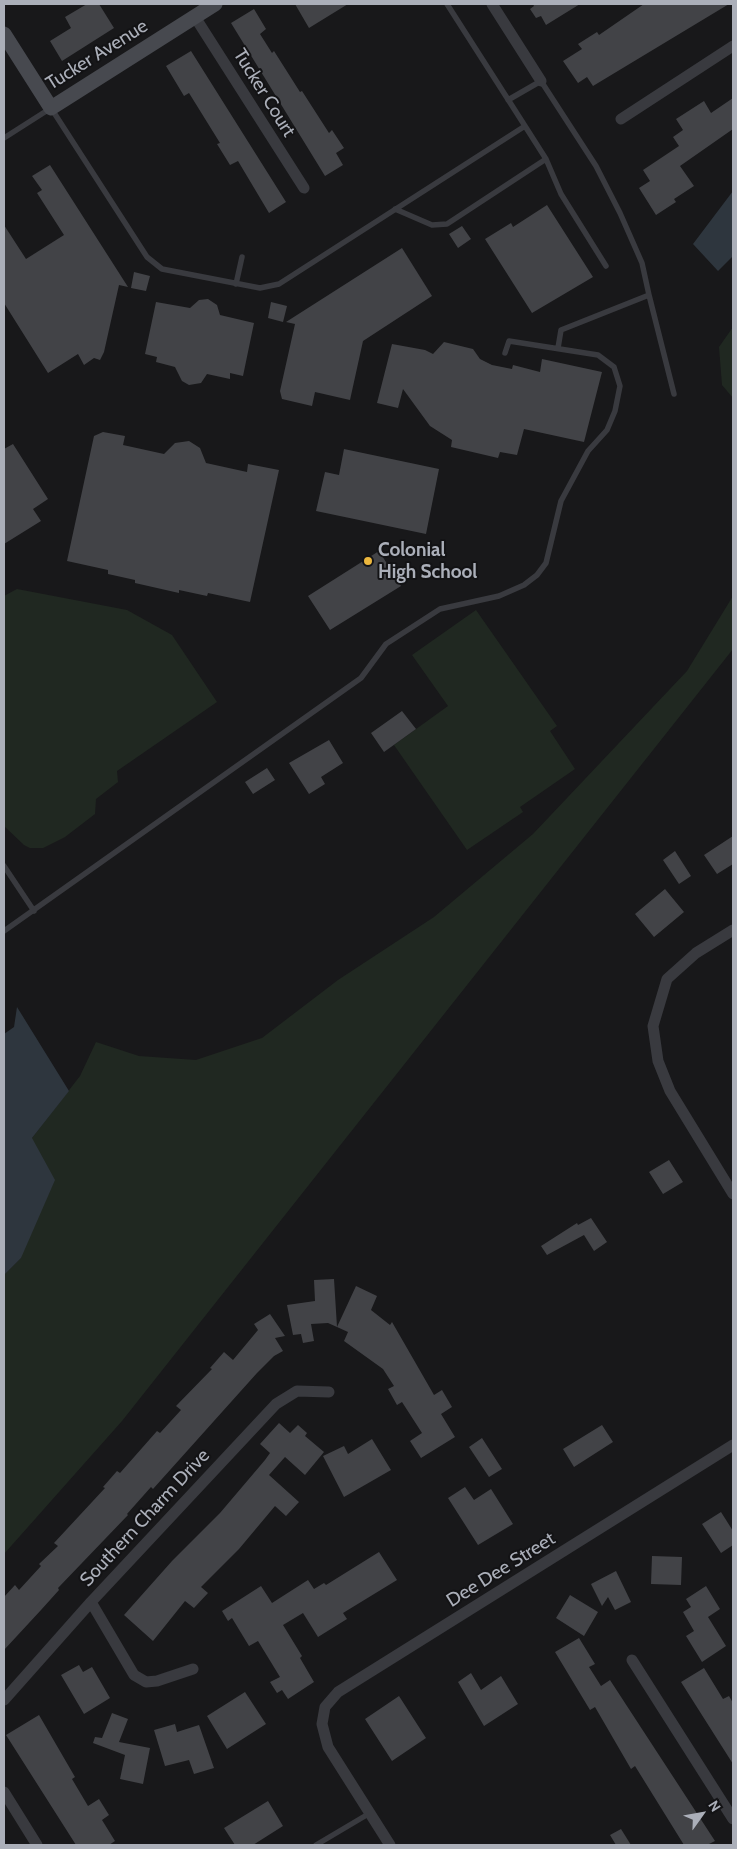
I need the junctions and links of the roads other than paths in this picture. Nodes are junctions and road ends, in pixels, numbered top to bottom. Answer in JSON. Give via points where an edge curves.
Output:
{"nodes":[{"id":1,"x":215,"y":4,"type":"edge"},
{"id":2,"x":447,"y":4,"type":"edge"},
{"id":3,"x":492,"y":4,"type":"edge"},
{"id":4,"x":195,"y":16,"type":"junction"},
{"id":5,"x":4,"y":34,"type":"edge"},
{"id":6,"x":733,"y":46,"type":"edge"},
{"id":7,"x":541,"y":81,"type":"junction"},
{"id":8,"x":508,"y":100,"type":"junction"},
{"id":9,"x":51,"y":108,"type":"junction"},
{"id":10,"x":621,"y":120,"type":"dead end"},
{"id":11,"x":525,"y":126,"type":"junction"},
{"id":12,"x":4,"y":138,"type":"edge"},
{"id":13,"x":546,"y":159,"type":"junction"},
{"id":14,"x":304,"y":188,"type":"dead end"},
{"id":15,"x":395,"y":209,"type":"junction"},
{"id":16,"x":242,"y":257,"type":"dead end"},
{"id":17,"x":606,"y":266,"type":"dead end"},
{"id":18,"x":236,"y":284,"type":"junction"},
{"id":19,"x":650,"y":295,"type":"junction"},
{"id":20,"x":558,"y":348,"type":"junction"},
{"id":21,"x":505,"y":353,"type":"dead end"},
{"id":22,"x":674,"y":394,"type":"dead end"},
{"id":23,"x":4,"y":866,"type":"edge"},
{"id":24,"x":34,"y":911,"type":"junction"},
{"id":25,"x":733,"y":930,"type":"edge"},
{"id":26,"x":4,"y":931,"type":"edge"},
{"id":27,"x":733,"y":1194,"type":"edge"},
{"id":28,"x":328,"y":1392,"type":"dead end"},
{"id":29,"x":733,"y":1445,"type":"edge"},
{"id":30,"x":91,"y":1602,"type":"junction"},
{"id":31,"x":632,"y":1660,"type":"dead end"},
{"id":32,"x":193,"y":1669,"type":"dead end"},
{"id":33,"x":4,"y":1700,"type":"edge"},
{"id":34,"x":4,"y":1792,"type":"edge"},
{"id":35,"x":370,"y":1813,"type":"junction"},
{"id":36,"x":733,"y":1819,"type":"edge"},
{"id":37,"x":37,"y":1845,"type":"edge"},
{"id":38,"x":316,"y":1845,"type":"edge"},
{"id":39,"x":390,"y":1845,"type":"edge"}],
"edges":[{"from":1,"to":4,"type":"street","name":"Tucker Avenue"},
{"from":2,"to":8,"type":"lane"},
{"from":3,"to":7,"type":"street"},
{"from":4,"to":9,"type":"street","name":"Tucker Avenue"},
{"from":4,"to":14,"type":"street","name":"Tucker Court"},
{"from":5,"to":9,"type":"street"},
{"from":6,"to":10,"type":"street"},
{"from":7,"to":8,"type":"lane"},
{"from":7,"to":19,"type":"lane","via":[[596,166],[616,205],[642,263]]},
{"from":8,"to":11,"type":"lane"},
{"from":9,"to":12,"type":"lane"},
{"from":9,"to":18,"type":"lane","via":[[147,257],[162,269]]},
{"from":11,"to":13,"type":"lane"},
{"from":11,"to":15,"type":"lane"},
{"from":13,"to":15,"type":"lane","via":[[447,224],[432,225]]},
{"from":13,"to":17,"type":"lane","via":[[561,194]]},
{"from":15,"to":18,"type":"lane","via":[[279,284],[260,288]]},
{"from":16,"to":18,"type":"lane"},
{"from":19,"to":20,"type":"lane","via":[[561,330]]},
{"from":19,"to":22,"type":"lane"},
{"from":20,"to":21,"type":"lane","via":[[510,341]]},
{"from":20,"to":24,"type":"lane","via":[[598,355],[614,367],[620,386],[615,411],[606,430],[588,451],[561,502],[546,563],[537,576],[499,596],[440,608],[394,638],[361,678]]},
{"from":23,"to":24,"type":"lane"},
{"from":24,"to":26,"type":"lane"},
{"from":25,"to":27,"type":"street","via":[[696,954],[668,979],[653,1026],[658,1061],[670,1091]]},
{"from":28,"to":30,"type":"street","name":"Southern Charm Drive","via":[[297,1391],[276,1404]]},
{"from":29,"to":35,"type":"street","name":"Dee Dee Street","via":[[338,1692],[325,1706],[322,1724],[328,1747]]},
{"from":30,"to":32,"type":"street","via":[[134,1675],[146,1682],[157,1682]]},
{"from":30,"to":33,"type":"street","name":"Southern Charm Drive"},
{"from":31,"to":36,"type":"street"},
{"from":34,"to":37,"type":"street"},
{"from":35,"to":38,"type":"lane"},
{"from":35,"to":39,"type":"street","name":"Dee Dee Street"}]}
